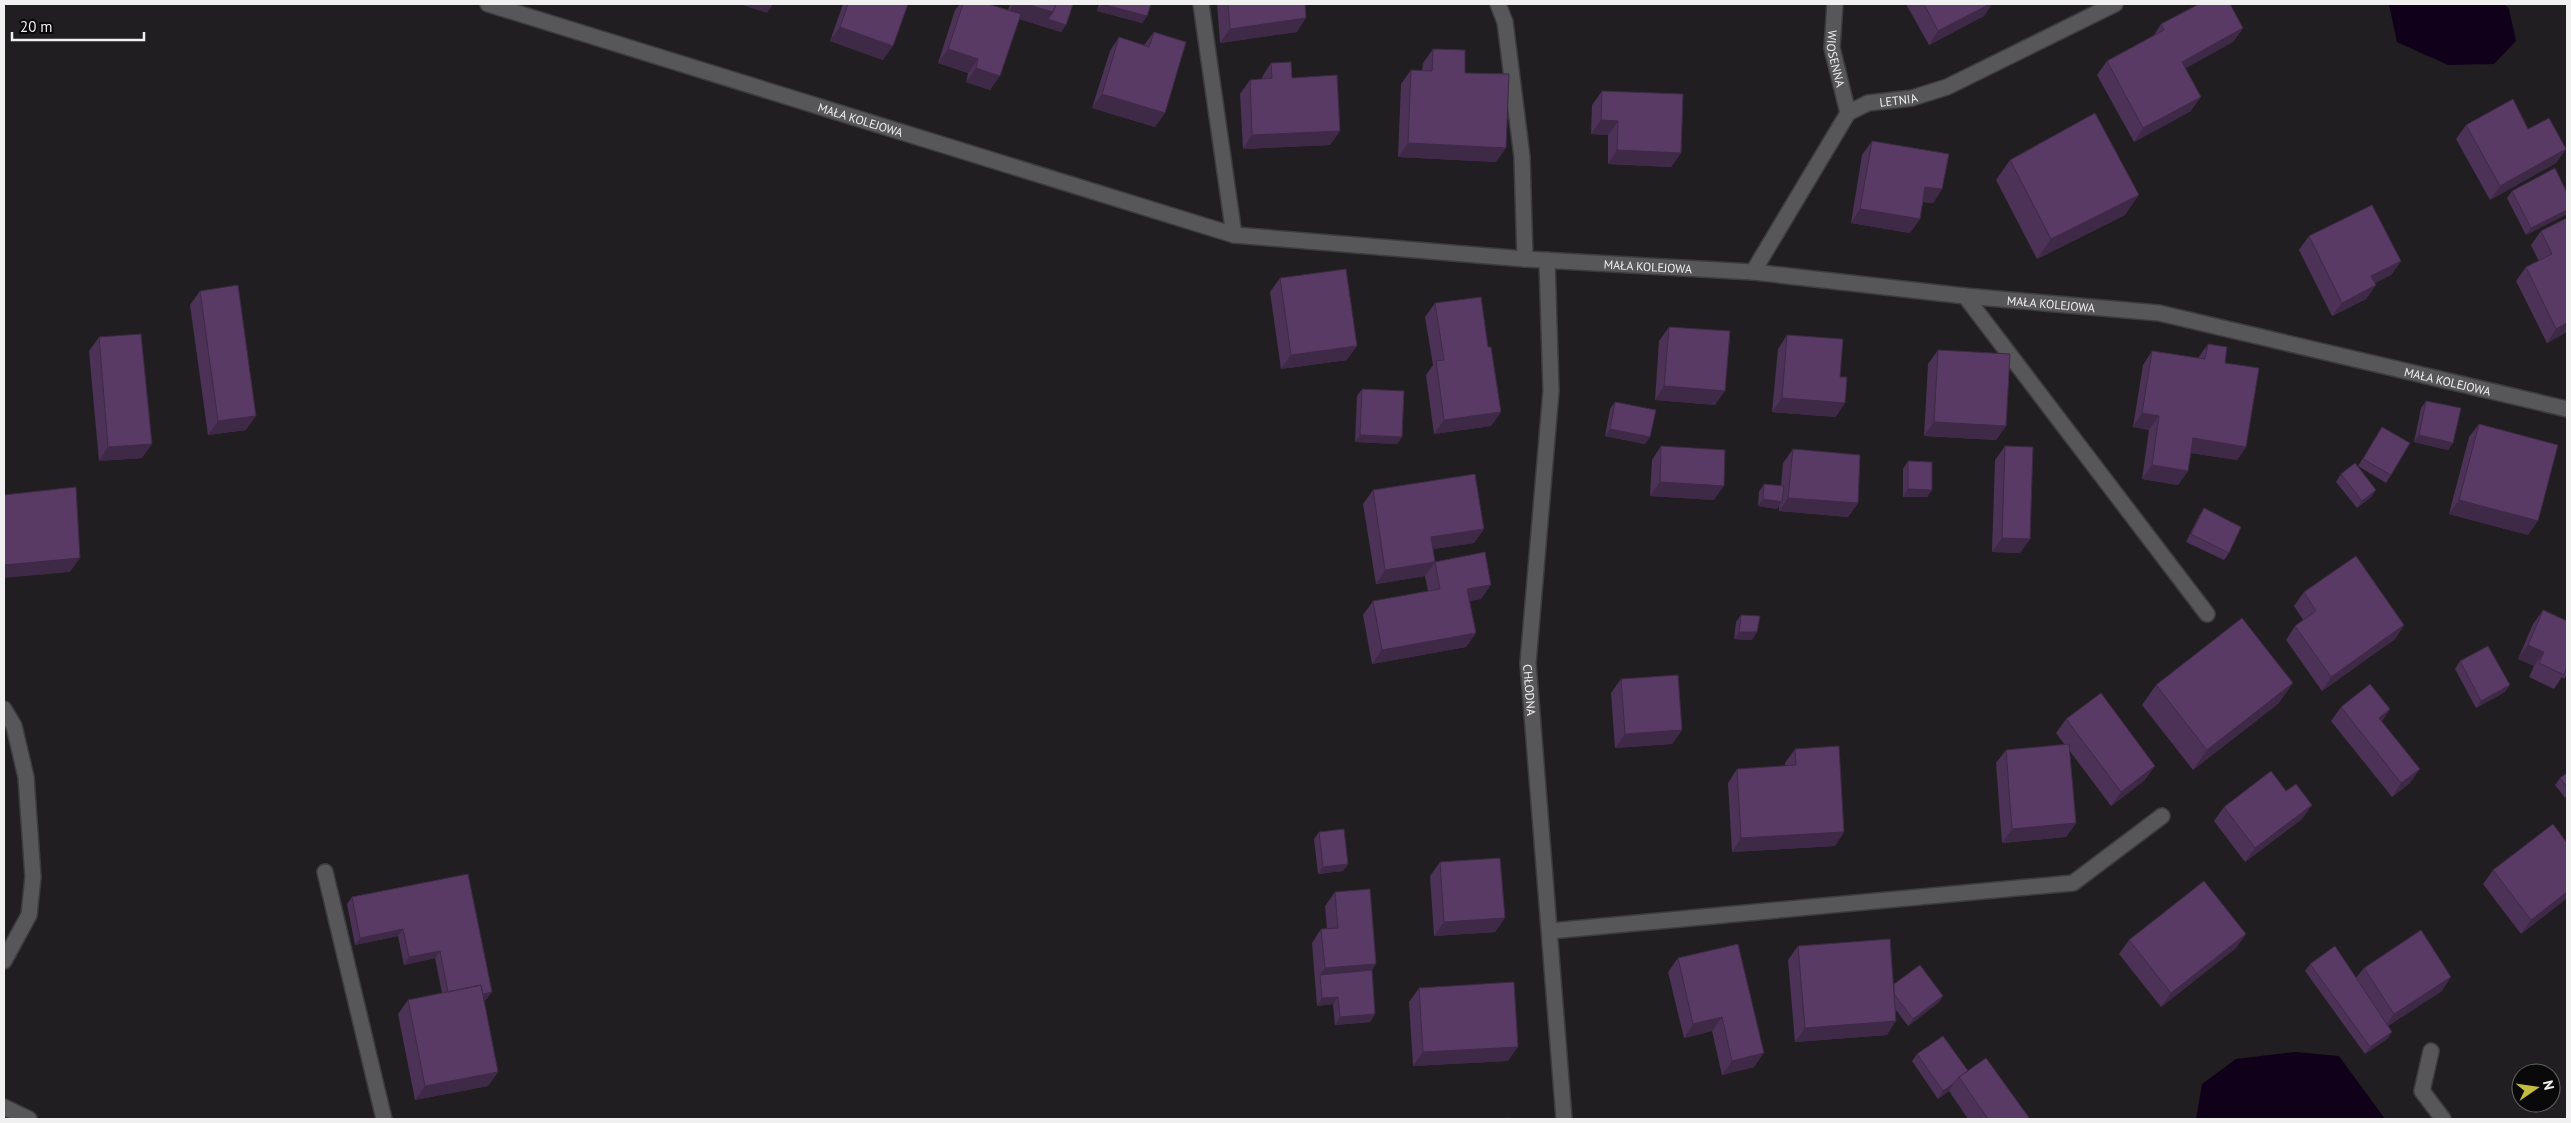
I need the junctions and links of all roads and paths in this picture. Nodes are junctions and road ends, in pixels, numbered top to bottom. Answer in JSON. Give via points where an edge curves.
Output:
{"nodes":[{"id":1,"x":488,"y":4,"type":"edge"},
{"id":2,"x":1201,"y":4,"type":"edge"},
{"id":3,"x":1498,"y":4,"type":"edge"},
{"id":4,"x":1835,"y":4,"type":"edge"},
{"id":5,"x":2115,"y":4,"type":"edge"},
{"id":6,"x":1848,"y":113,"type":"junction"},
{"id":7,"x":1234,"y":235,"type":"junction"},
{"id":8,"x":1525,"y":259,"type":"junction"},
{"id":9,"x":1547,"y":260,"type":"junction"},
{"id":10,"x":1753,"y":272,"type":"junction"},
{"id":11,"x":1965,"y":296,"type":"junction"},
{"id":12,"x":2567,"y":409,"type":"edge"},
{"id":13,"x":2207,"y":614,"type":"dead end"},
{"id":14,"x":4,"y":709,"type":"edge"},
{"id":15,"x":2162,"y":816,"type":"dead end"},
{"id":16,"x":325,"y":872,"type":"dead end"},
{"id":17,"x":1550,"y":931,"type":"junction"},
{"id":18,"x":4,"y":961,"type":"edge"},
{"id":19,"x":2431,"y":1051,"type":"dead end"},
{"id":20,"x":4,"y":1107,"type":"edge"},
{"id":21,"x":29,"y":1119,"type":"edge"},
{"id":22,"x":384,"y":1119,"type":"edge"},
{"id":23,"x":1564,"y":1119,"type":"edge"},
{"id":24,"x":2443,"y":1119,"type":"edge"}],
"edges":[{"from":1,"to":7,"type":"street","name":"MAŁA KOLEJOWA"},
{"from":2,"to":7,"type":"street"},
{"from":3,"to":8,"type":"street","via":[[1505,22],[1522,157]]},
{"from":4,"to":6,"type":"street","name":"WIOSENNA","via":[[1832,48]]},
{"from":5,"to":6,"type":"street","name":"LETNIA","via":[[1947,87],[1912,98],[1868,103]]},
{"from":6,"to":10,"type":"street"},
{"from":7,"to":8,"type":"street","name":"MAŁA KOLEJOWA"},
{"from":8,"to":9,"type":"street","name":"MAŁA KOLEJOWA"},
{"from":9,"to":10,"type":"street","name":"MAŁA KOLEJOWA"},
{"from":9,"to":17,"type":"street","name":"CHŁODNA","via":[[1551,391],[1528,663]]},
{"from":10,"to":11,"type":"street","name":"MAŁA KOLEJOWA"},
{"from":11,"to":12,"type":"street","name":"MAŁA KOLEJOWA","via":[[2159,313]]},
{"from":11,"to":13,"type":"street"},
{"from":14,"to":18,"type":"street","via":[[14,726],[26,777],[32,877],[29,915]]},
{"from":15,"to":17,"type":"street","via":[[2074,883]]},
{"from":16,"to":22,"type":"street"},
{"from":17,"to":23,"type":"street","name":"CHŁODNA"},
{"from":19,"to":24,"type":"street","via":[[2422,1091]]},
{"from":20,"to":21,"type":"street"}]}
